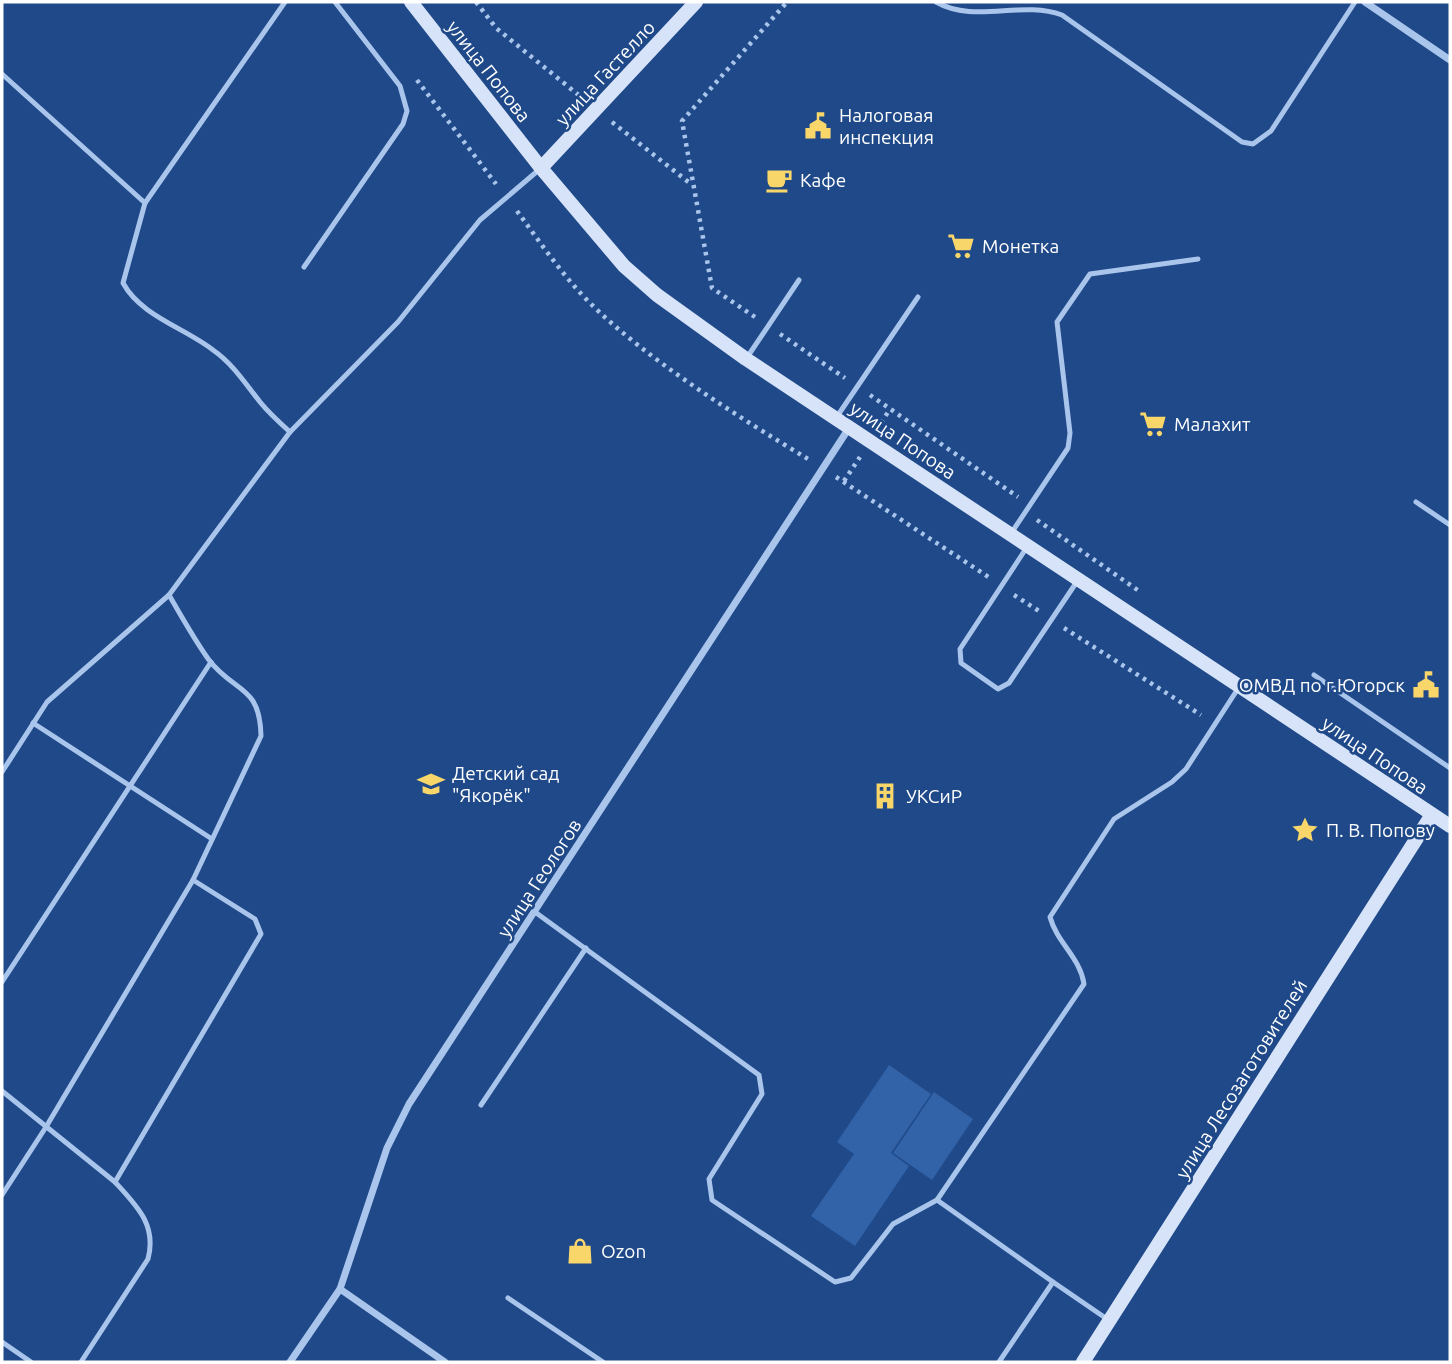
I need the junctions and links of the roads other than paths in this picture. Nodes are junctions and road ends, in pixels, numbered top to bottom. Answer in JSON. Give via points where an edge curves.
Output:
{"nodes":[{"id":1,"x":285,"y":2,"type":"edge"},
{"id":2,"x":335,"y":2,"type":"edge"},
{"id":3,"x":411,"y":2,"type":"edge"},
{"id":4,"x":696,"y":2,"type":"edge"},
{"id":5,"x":936,"y":2,"type":"edge"},
{"id":6,"x":1355,"y":2,"type":"edge"},
{"id":7,"x":1365,"y":2,"type":"edge"},
{"id":8,"x":1450,"y":60,"type":"edge"},
{"id":9,"x":2,"y":74,"type":"edge"},
{"id":10,"x":541,"y":168,"type":"junction"},
{"id":11,"x":145,"y":203,"type":"junction"},
{"id":12,"x":1198,"y":259,"type":"dead end"},
{"id":13,"x":304,"y":267,"type":"dead end"},
{"id":14,"x":799,"y":280,"type":"dead end"},
{"id":15,"x":918,"y":297,"type":"dead end"},
{"id":16,"x":746,"y":359,"type":"junction"},
{"id":17,"x":836,"y":418,"type":"junction"},
{"id":18,"x":850,"y":427,"type":"junction"},
{"id":19,"x":290,"y":432,"type":"junction"},
{"id":20,"x":1416,"y":502,"type":"dead end"},
{"id":21,"x":1450,"y":525,"type":"edge"},
{"id":22,"x":1011,"y":535,"type":"junction"},
{"id":23,"x":1028,"y":546,"type":"junction"},
{"id":24,"x":1078,"y":580,"type":"junction"},
{"id":25,"x":169,"y":595,"type":"junction"},
{"id":26,"x":211,"y":662,"type":"junction"},
{"id":27,"x":1314,"y":675,"type":"dead end"},
{"id":28,"x":1239,"y":687,"type":"junction"},
{"id":29,"x":33,"y":723,"type":"junction"},
{"id":30,"x":1450,"y":768,"type":"edge"},
{"id":31,"x":2,"y":772,"type":"edge"},
{"id":32,"x":128,"y":785,"type":"junction"},
{"id":33,"x":1431,"y":816,"type":"junction"},
{"id":34,"x":1450,"y":826,"type":"edge"},
{"id":35,"x":212,"y":839,"type":"junction"},
{"id":36,"x":193,"y":880,"type":"junction"},
{"id":37,"x":535,"y":912,"type":"junction"},
{"id":38,"x":586,"y":948,"type":"junction"},
{"id":39,"x":2,"y":982,"type":"edge"},
{"id":40,"x":2,"y":1091,"type":"edge"},
{"id":41,"x":481,"y":1105,"type":"dead end"},
{"id":42,"x":46,"y":1127,"type":"junction"},
{"id":43,"x":115,"y":1182,"type":"junction"},
{"id":44,"x":2,"y":1195,"type":"edge"},
{"id":45,"x":937,"y":1200,"type":"junction"},
{"id":46,"x":1053,"y":1282,"type":"junction"},
{"id":47,"x":340,"y":1289,"type":"junction"},
{"id":48,"x":508,"y":1298,"type":"dead end"},
{"id":49,"x":1110,"y":1321,"type":"junction"},
{"id":50,"x":2,"y":1342,"type":"edge"},
{"id":51,"x":31,"y":1362,"type":"edge"},
{"id":52,"x":81,"y":1362,"type":"edge"},
{"id":53,"x":290,"y":1362,"type":"edge"},
{"id":54,"x":443,"y":1362,"type":"edge"},
{"id":55,"x":603,"y":1362,"type":"edge"},
{"id":56,"x":999,"y":1362,"type":"edge"},
{"id":57,"x":1083,"y":1362,"type":"edge"}],
"edges":[{"from":1,"to":11,"type":"lane"},
{"from":2,"to":13,"type":"lane","via":[[400,86],[407,111],[403,124]]},
{"from":3,"to":10,"type":"main road","name":"улица Попова"},
{"from":4,"to":10,"type":"main road","name":"улица Гастелло"},
{"from":5,"to":6,"type":"lane","via":[[954,11],[1032,7],[1062,15],[1242,142],[1253,144],[1271,131]]},
{"from":7,"to":8,"type":"street"},
{"from":9,"to":11,"type":"lane"},
{"from":10,"to":16,"type":"main road","name":"улица Попова","via":[[625,266],[666,302]]},
{"from":10,"to":19,"type":"lane","via":[[467,235],[398,322]]},
{"from":11,"to":19,"type":"lane","via":[[123,284],[130,296],[236,369]]},
{"from":12,"to":22,"type":"lane","via":[[1090,274],[1057,322],[1068,448]]},
{"from":14,"to":16,"type":"lane"},
{"from":15,"to":17,"type":"lane"},
{"from":16,"to":17,"type":"main road","name":"улица Попова"},
{"from":17,"to":18,"type":"main road","name":"улица Попова"},
{"from":18,"to":22,"type":"main road","name":"улица Попова"},
{"from":18,"to":37,"type":"street","name":"улица Геологов"},
{"from":19,"to":25,"type":"lane"},
{"from":20,"to":21,"type":"lane"},
{"from":22,"to":23,"type":"main road","name":"улица Попова"},
{"from":23,"to":24,"type":"main road","name":"улица Попова"},
{"from":23,"to":24,"type":"lane","via":[[960,649],[961,663],[998,689],[1009,683]]},
{"from":24,"to":28,"type":"main road","name":"улица Попова"},
{"from":25,"to":26,"type":"lane"},
{"from":25,"to":29,"type":"lane","via":[[47,702]]},
{"from":26,"to":32,"type":"lane"},
{"from":26,"to":35,"type":"lane","via":[[251,696],[261,713],[261,736]]},
{"from":27,"to":30,"type":"lane"},
{"from":28,"to":33,"type":"main road","name":"улица Попова"},
{"from":28,"to":45,"type":"lane","via":[[1186,769],[1114,818],[1050,917],[1055,936],[1081,967],[1084,984]]},
{"from":29,"to":31,"type":"lane"},
{"from":29,"to":32,"type":"lane"},
{"from":32,"to":35,"type":"lane"},
{"from":32,"to":39,"type":"lane"},
{"from":33,"to":34,"type":"main road","name":"улица Попова"},
{"from":33,"to":49,"type":"main road","name":"улица Лесозаготовителей"},
{"from":35,"to":36,"type":"lane"},
{"from":36,"to":42,"type":"lane"},
{"from":36,"to":43,"type":"lane","via":[[255,919],[261,934]]},
{"from":37,"to":38,"type":"lane"},
{"from":37,"to":47,"type":"street","name":"улица Геологов","via":[[396,1127]]},
{"from":38,"to":41,"type":"lane"},
{"from":38,"to":45,"type":"lane","via":[[759,1075],[762,1094],[709,1179],[712,1200],[835,1282],[851,1278],[893,1224]]},
{"from":40,"to":42,"type":"lane"},
{"from":42,"to":43,"type":"lane"},
{"from":42,"to":44,"type":"lane"},
{"from":43,"to":52,"type":"lane","via":[[141,1210],[152,1244],[148,1259]]},
{"from":45,"to":46,"type":"lane"},
{"from":46,"to":49,"type":"lane"},
{"from":46,"to":56,"type":"lane"},
{"from":47,"to":53,"type":"street","name":"улица Геологов"},
{"from":47,"to":54,"type":"street"},
{"from":48,"to":55,"type":"lane"},
{"from":49,"to":57,"type":"main road","name":"улица Лесозаготовителей"},
{"from":50,"to":51,"type":"lane"}]}
